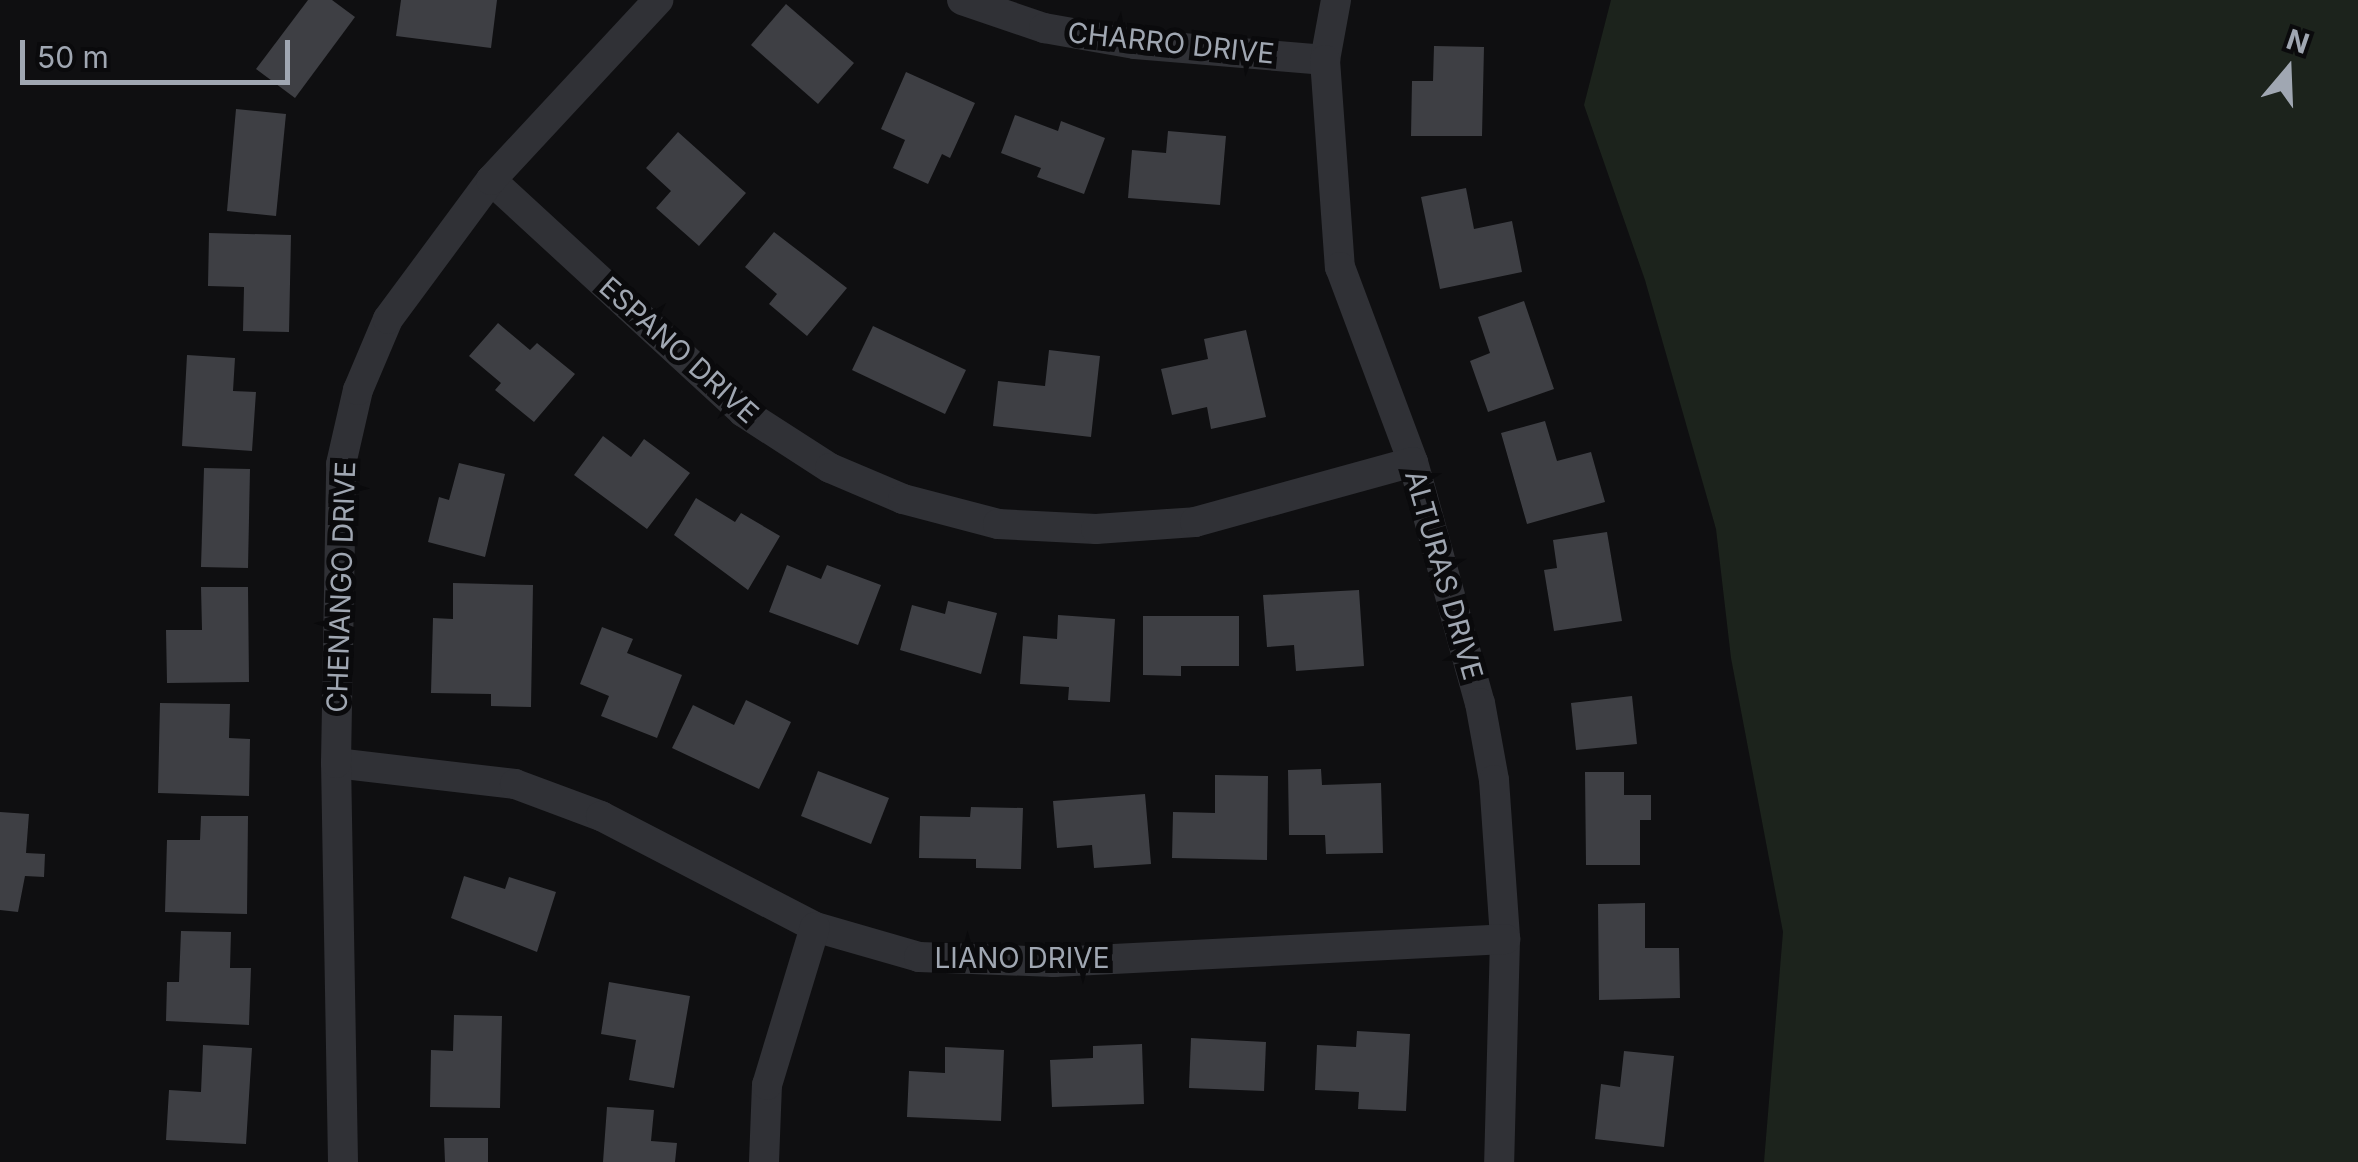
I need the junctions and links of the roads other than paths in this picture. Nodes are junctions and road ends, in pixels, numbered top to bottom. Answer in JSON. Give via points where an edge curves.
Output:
{"nodes":[{"id":1,"x":658,"y":0,"type":"edge"},
{"id":2,"x":962,"y":0,"type":"edge"},
{"id":3,"x":1336,"y":0,"type":"edge"},
{"id":4,"x":1325,"y":60,"type":"junction"},
{"id":5,"x":491,"y":180,"type":"junction"},
{"id":6,"x":1413,"y":462,"type":"junction"},
{"id":7,"x":336,"y":763,"type":"junction"},
{"id":8,"x":815,"y":927,"type":"junction"},
{"id":9,"x":1505,"y":939,"type":"junction"},
{"id":10,"x":343,"y":1162,"type":"edge"},
{"id":11,"x":764,"y":1162,"type":"edge"},
{"id":12,"x":1499,"y":1162,"type":"edge"}],
"edges":[{"from":1,"to":5,"type":"street","name":"CHENANGO DRIVE"},
{"from":2,"to":4,"type":"street","name":"CHARRO DRIVE","via":[[1044,28],[1135,44]]},
{"from":3,"to":4,"type":"street","name":"ALTURAS DRIVE"},
{"from":4,"to":6,"type":"street","name":"ALTURAS DRIVE","via":[[1340,267]]},
{"from":5,"to":6,"type":"street","name":"ESPANO DRIVE","via":[[744,412],[830,468],[903,499],[998,524],[1096,529],[1195,522]]},
{"from":5,"to":7,"type":"street","name":"CHENANGO DRIVE","via":[[388,319],[358,390],[341,464]]},
{"from":6,"to":9,"type":"street","name":"ALTURAS DRIVE","via":[[1480,703],[1494,780]]},
{"from":7,"to":8,"type":"street","name":"LIANO DRIVE","via":[[515,784],[601,816]]},
{"from":7,"to":10,"type":"street","name":"CHENANGO DRIVE"},
{"from":8,"to":9,"type":"street","name":"LIANO DRIVE","via":[[918,958],[1054,962]]},
{"from":8,"to":11,"type":"street","via":[[767,1085]]},
{"from":9,"to":12,"type":"street","name":"ALTURAS DRIVE"}]}
